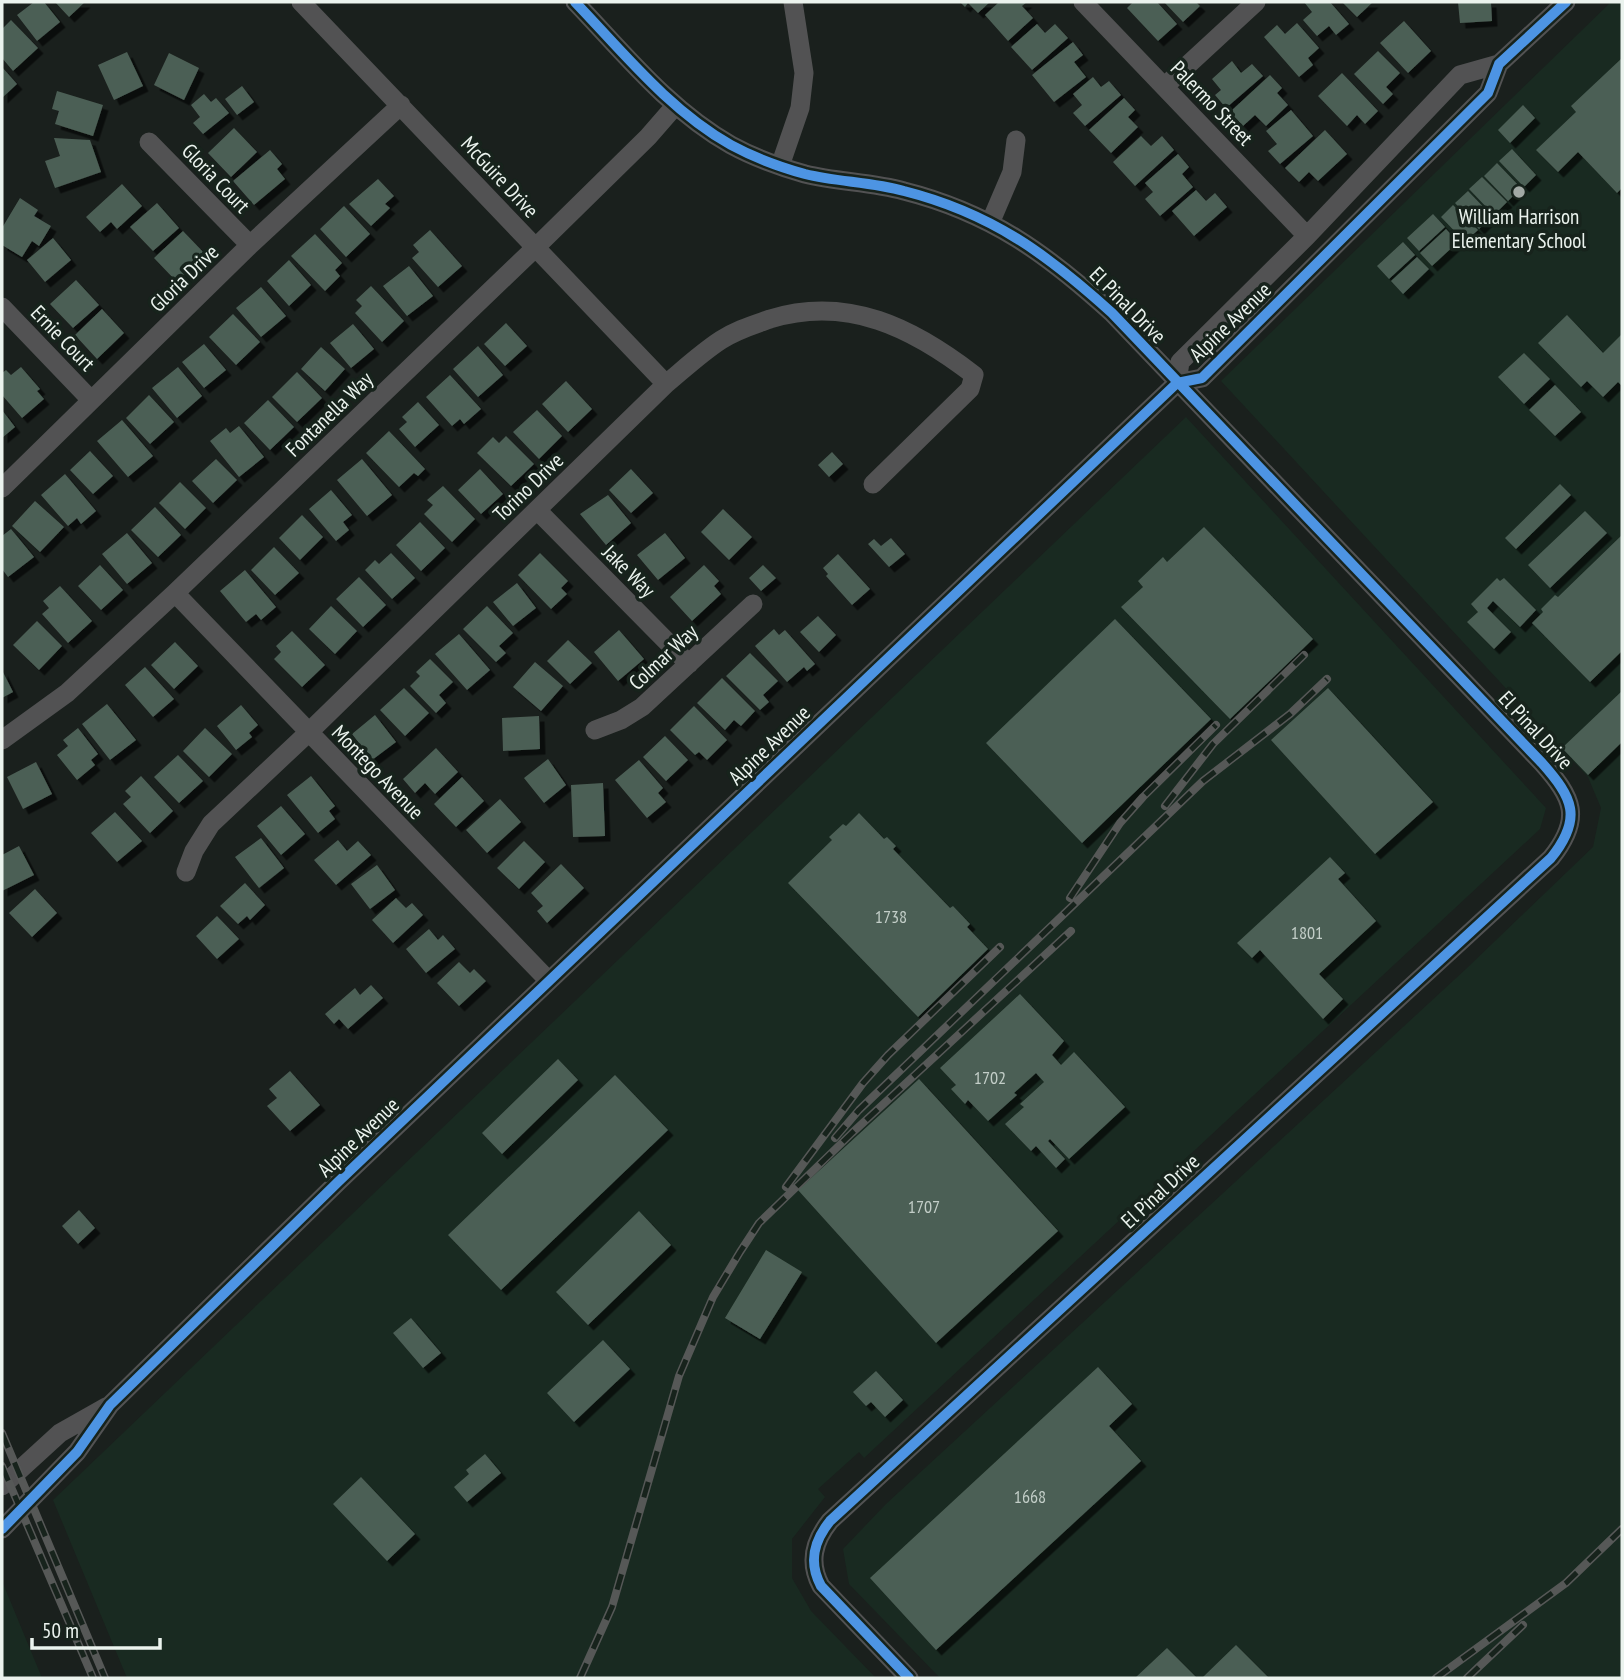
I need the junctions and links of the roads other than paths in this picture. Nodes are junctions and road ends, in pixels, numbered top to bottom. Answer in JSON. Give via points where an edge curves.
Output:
{"nodes":[{"id":1,"x":301,"y":2,"type":"edge"},
{"id":2,"x":575,"y":2,"type":"edge"},
{"id":3,"x":793,"y":2,"type":"edge"},
{"id":4,"x":1083,"y":2,"type":"edge"},
{"id":5,"x":1256,"y":2,"type":"edge"},
{"id":6,"x":1566,"y":2,"type":"edge"},
{"id":7,"x":1499,"y":64,"type":"junction"},
{"id":8,"x":1165,"y":86,"type":"junction"},
{"id":9,"x":401,"y":105,"type":"junction"},
{"id":10,"x":675,"y":106,"type":"junction"},
{"id":11,"x":1016,"y":140,"type":"dead end"},
{"id":12,"x":149,"y":142,"type":"dead end"},
{"id":13,"x":780,"y":166,"type":"junction"},
{"id":14,"x":990,"y":221,"type":"junction"},
{"id":15,"x":1307,"y":236,"type":"junction"},
{"id":16,"x":250,"y":245,"type":"junction"},
{"id":17,"x":536,"y":247,"type":"junction"},
{"id":18,"x":2,"y":307,"type":"edge"},
{"id":19,"x":1177,"y":383,"type":"junction"},
{"id":20,"x":666,"y":384,"type":"junction"},
{"id":21,"x":91,"y":400,"type":"junction"},
{"id":22,"x":873,"y":484,"type":"dead end"},
{"id":23,"x":2,"y":488,"type":"edge"},
{"id":24,"x":537,"y":510,"type":"junction"},
{"id":25,"x":175,"y":593,"type":"junction"},
{"id":26,"x":752,"y":604,"type":"dead end"},
{"id":27,"x":689,"y":664,"type":"junction"},
{"id":28,"x":595,"y":730,"type":"dead end"},
{"id":29,"x":309,"y":732,"type":"junction"},
{"id":30,"x":2,"y":740,"type":"edge"},
{"id":31,"x":186,"y":872,"type":"dead end"},
{"id":32,"x":549,"y":981,"type":"junction"},
{"id":33,"x":110,"y":1405,"type":"junction"},
{"id":34,"x":2,"y":1486,"type":"edge"},
{"id":35,"x":2,"y":1529,"type":"edge"},
{"id":36,"x":909,"y":1678,"type":"edge"}],
"edges":[{"from":1,"to":9,"type":"street","name":"McGuire Drive"},
{"from":2,"to":10,"type":"street","name":"El Pinal Drive"},
{"from":3,"to":13,"type":"street","via":[[804,73],[800,108]]},
{"from":4,"to":8,"type":"street","name":"Palermo Street"},
{"from":5,"to":8,"type":"street"},
{"from":6,"to":7,"type":"street","name":"Alpine Avenue"},
{"from":7,"to":15,"type":"street","name":"Alpine Avenue","via":[[1461,75]]},
{"from":7,"to":19,"type":"street","name":"Alpine Avenue","via":[[1488,93],[1342,241],[1202,378]]},
{"from":8,"to":15,"type":"street","name":"Palermo Street"},
{"from":9,"to":16,"type":"street","name":"Gloria Drive"},
{"from":9,"to":17,"type":"street","name":"McGuire Drive"},
{"from":10,"to":13,"type":"street","name":"El Pinal Drive","via":[[732,146]]},
{"from":10,"to":17,"type":"street","name":"Fontanella Way"},
{"from":11,"to":14,"type":"street","via":[[1012,172]]},
{"from":12,"to":16,"type":"street","name":"Gloria Court"},
{"from":13,"to":14,"type":"street","name":"El Pinal Drive","via":[[904,191]]},
{"from":14,"to":19,"type":"street","name":"El Pinal Drive","via":[[1073,277]]},
{"from":15,"to":19,"type":"street","name":"Alpine Avenue","via":[[1180,362]]},
{"from":16,"to":21,"type":"street","name":"Gloria Drive"},
{"from":17,"to":20,"type":"street","name":"McGuire Drive"},
{"from":17,"to":25,"type":"street","name":"Fontanella Way"},
{"from":18,"to":21,"type":"street","name":"Ernie Court"},
{"from":19,"to":32,"type":"street","name":"Alpine Avenue"},
{"from":19,"to":36,"type":"street","name":"El Pinal Drive","via":[[1561,785],[1570,810],[1568,832],[1551,858],[819,1534],[813,1562],[821,1586]]},
{"from":20,"to":22,"type":"street","name":"Torino Drive","via":[[722,340],[786,314],[849,312],[917,336],[974,375],[970,389]]},
{"from":20,"to":24,"type":"street","name":"Torino Drive"},
{"from":21,"to":23,"type":"street","name":"Gloria Drive"},
{"from":24,"to":27,"type":"street","name":"Jake Way"},
{"from":24,"to":29,"type":"street","name":"Torino Drive"},
{"from":25,"to":29,"type":"street","name":"Montego Avenue"},
{"from":25,"to":30,"type":"street","name":"Fontanella Way","via":[[67,694]]},
{"from":26,"to":27,"type":"street","name":"Colmar Way"},
{"from":27,"to":28,"type":"street","name":"Colmar Way","via":[[642,707]]},
{"from":29,"to":31,"type":"street","name":"Torino Drive","via":[[211,824]]},
{"from":29,"to":32,"type":"street","name":"Montego Avenue"},
{"from":32,"to":33,"type":"street","name":"Alpine Avenue"},
{"from":33,"to":34,"type":"street","name":"Alpine Avenue","via":[[60,1433]]},
{"from":33,"to":35,"type":"street","name":"Alpine Avenue","via":[[77,1452]]}]}
